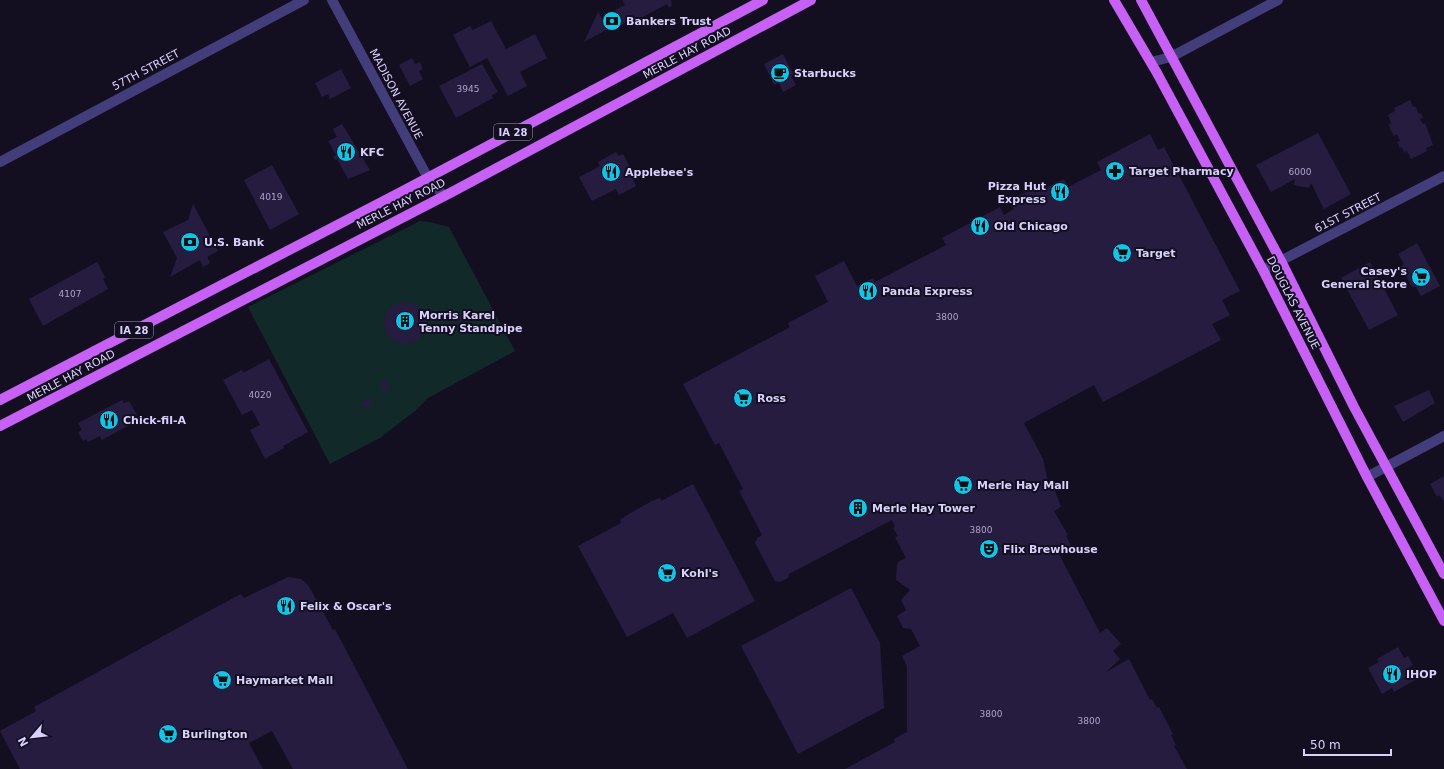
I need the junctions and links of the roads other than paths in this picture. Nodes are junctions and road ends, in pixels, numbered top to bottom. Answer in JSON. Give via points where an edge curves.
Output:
{"nodes":[{"id":1,"x":304,"y":0,"type":"edge"},
{"id":2,"x":332,"y":0,"type":"edge"},
{"id":3,"x":762,"y":0,"type":"edge"},
{"id":4,"x":811,"y":0,"type":"edge"},
{"id":5,"x":1114,"y":0,"type":"edge"},
{"id":6,"x":1141,"y":0,"type":"edge"},
{"id":7,"x":1278,"y":0,"type":"edge"},
{"id":8,"x":1171,"y":56,"type":"junction"},
{"id":9,"x":1151,"y":62,"type":"junction"},
{"id":10,"x":1157,"y":73,"type":"junction"},
{"id":11,"x":0,"y":162,"type":"edge"},
{"id":12,"x":1444,"y":176,"type":"edge"},
{"id":13,"x":428,"y":178,"type":"junction"},
{"id":14,"x":444,"y":196,"type":"junction"},
{"id":15,"x":1281,"y":261,"type":"junction"},
{"id":16,"x":1263,"y":270,"type":"junction"},
{"id":17,"x":0,"y":400,"type":"edge"},
{"id":18,"x":0,"y":426,"type":"edge"},
{"id":19,"x":1444,"y":436,"type":"edge"},
{"id":20,"x":1386,"y":466,"type":"junction"},
{"id":21,"x":1367,"y":477,"type":"junction"},
{"id":22,"x":1444,"y":574,"type":"edge"},
{"id":23,"x":1444,"y":621,"type":"edge"}],
"edges":[{"from":1,"to":11,"type":"street","name":"57TH STREET"},
{"from":2,"to":13,"type":"street","name":"MADISON AVENUE"},
{"from":3,"to":13,"type":"main road","name":"MERLE HAY ROAD","number":"IA 28"},
{"from":4,"to":14,"type":"main road","name":"MERLE HAY ROAD","number":"IA 28"},
{"from":5,"to":9,"type":"main road","name":"DOUGLAS AVENUE"},
{"from":6,"to":8,"type":"main road","name":"DOUGLAS AVENUE"},
{"from":7,"to":8,"type":"street"},
{"from":8,"to":9,"type":"street"},
{"from":8,"to":10,"type":"street"},
{"from":8,"to":15,"type":"main road","name":"DOUGLAS AVENUE"},
{"from":9,"to":10,"type":"main road","name":"DOUGLAS AVENUE"},
{"from":10,"to":16,"type":"main road","name":"DOUGLAS AVENUE"},
{"from":12,"to":15,"type":"street","name":"61ST STREET"},
{"from":13,"to":14,"type":"street","name":"MADISON AVENUE"},
{"from":13,"to":17,"type":"main road","name":"MERLE HAY ROAD","number":"IA 28"},
{"from":14,"to":18,"type":"main road","name":"MERLE HAY ROAD","number":"IA 28"},
{"from":15,"to":16,"type":"street","name":"61ST STREET"},
{"from":15,"to":20,"type":"main road","name":"DOUGLAS AVENUE"},
{"from":16,"to":21,"type":"main road","name":"DOUGLAS AVENUE"},
{"from":19,"to":20,"type":"street"},
{"from":20,"to":21,"type":"street"},
{"from":20,"to":22,"type":"main road","name":"DOUGLAS AVENUE"},
{"from":21,"to":23,"type":"main road","name":"DOUGLAS AVENUE"}]}
